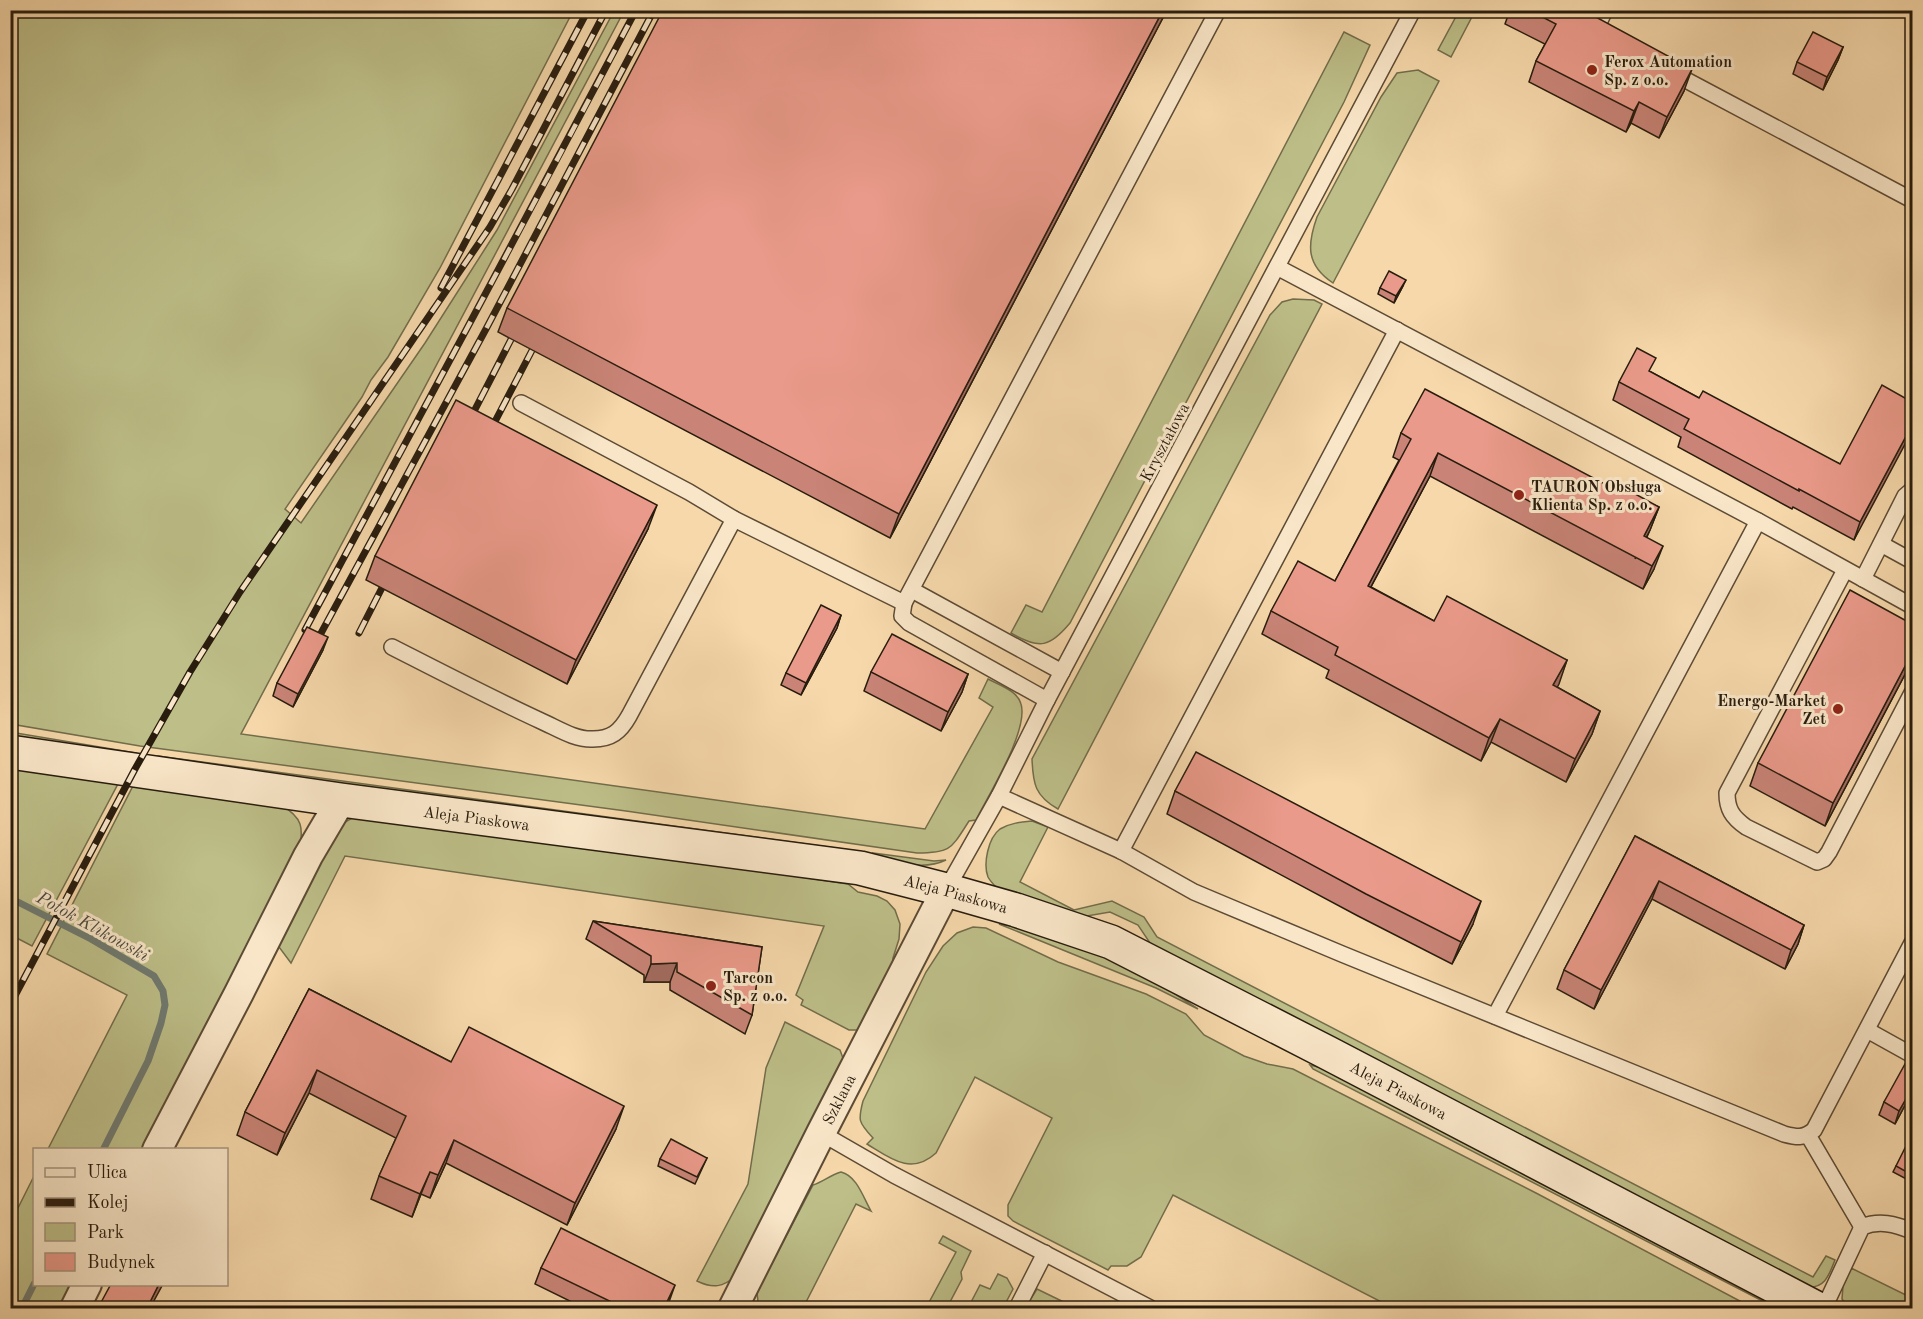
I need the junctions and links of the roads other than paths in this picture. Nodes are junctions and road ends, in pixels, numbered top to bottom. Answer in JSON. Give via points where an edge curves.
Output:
{"nodes":[{"id":1,"x":1218,"y":10,"type":"edge"},
{"id":2,"x":1413,"y":10,"type":"edge"},
{"id":3,"x":1605,"y":10,"type":"edge"},
{"id":4,"x":1616,"y":43,"type":"edge"},
{"id":5,"x":1658,"y":65,"type":"edge"},
{"id":6,"x":1912,"y":200,"type":"edge"},
{"id":7,"x":1277,"y":267,"type":"junction"},
{"id":8,"x":1397,"y":330,"type":"junction"},
{"id":9,"x":521,"y":403,"type":"dead end"},
{"id":10,"x":1912,"y":490,"type":"edge"},
{"id":11,"x":734,"y":519,"type":"junction"},
{"id":12,"x":1758,"y":521,"type":"junction"},
{"id":13,"x":1881,"y":544,"type":"junction"},
{"id":14,"x":1912,"y":561,"type":"edge"},
{"id":15,"x":1845,"y":570,"type":"junction"},
{"id":16,"x":1863,"y":579,"type":"junction"},
{"id":17,"x":908,"y":597,"type":"junction"},
{"id":18,"x":1912,"y":606,"type":"edge"},
{"id":19,"x":392,"y":647,"type":"dead end"},
{"id":20,"x":1062,"y":672,"type":"junction"},
{"id":21,"x":1912,"y":693,"type":"edge"},
{"id":22,"x":1047,"y":700,"type":"junction"},
{"id":23,"x":10,"y":752,"type":"edge"},
{"id":24,"x":999,"y":796,"type":"junction"},
{"id":25,"x":341,"y":800,"type":"junction"},
{"id":26,"x":1121,"y":851,"type":"junction"},
{"id":27,"x":946,"y":890,"type":"junction"},
{"id":28,"x":1912,"y":943,"type":"edge"},
{"id":29,"x":1495,"y":1016,"type":"junction"},
{"id":30,"x":1867,"y":1030,"type":"junction"},
{"id":31,"x":1912,"y":1055,"type":"edge"},
{"id":32,"x":821,"y":1133,"type":"junction"},
{"id":33,"x":1808,"y":1135,"type":"junction"},
{"id":34,"x":158,"y":1148,"type":"edge"},
{"id":35,"x":1862,"y":1227,"type":"junction"},
{"id":36,"x":1912,"y":1231,"type":"edge"},
{"id":37,"x":1045,"y":1253,"type":"junction"},
{"id":38,"x":86,"y":1286,"type":"edge"},
{"id":39,"x":75,"y":1308,"type":"edge"},
{"id":40,"x":734,"y":1308,"type":"edge"},
{"id":41,"x":1017,"y":1308,"type":"edge"},
{"id":42,"x":1150,"y":1308,"type":"edge"},
{"id":43,"x":1816,"y":1308,"type":"edge"},
{"id":44,"x":1824,"y":1308,"type":"edge"}],
"edges":[{"from":1,"to":17,"type":"lane"},
{"from":2,"to":7,"type":"lane","name":"Kryształowa"},
{"from":3,"to":4,"type":"lane","via":[[1595,31]]},
{"from":5,"to":6,"type":"lane"},
{"from":7,"to":8,"type":"lane"},
{"from":7,"to":20,"type":"lane","name":"Kryształowa"},
{"from":8,"to":12,"type":"lane"},
{"from":8,"to":26,"type":"lane"},
{"from":9,"to":11,"type":"lane"},
{"from":10,"to":13,"type":"lane","via":[[1905,496]]},
{"from":11,"to":17,"type":"lane"},
{"from":11,"to":19,"type":"lane","via":[[629,716],[615,735],[591,740],[575,736]]},
{"from":12,"to":15,"type":"lane"},
{"from":12,"to":29,"type":"lane"},
{"from":13,"to":14,"type":"lane"},
{"from":13,"to":16,"type":"lane"},
{"from":15,"to":16,"type":"lane"},
{"from":15,"to":21,"type":"lane","via":[[1727,793],[1729,810],[1746,826],[1821,861]]},
{"from":16,"to":18,"type":"lane"},
{"from":17,"to":20,"type":"lane"},
{"from":17,"to":22,"type":"lane","via":[[902,616],[909,623]]},
{"from":20,"to":22,"type":"lane","name":"Kryształowa"},
{"from":22,"to":24,"type":"lane","name":"Kryształowa"},
{"from":23,"to":25,"type":"main road","name":"Aleja Piaskowa"},
{"from":24,"to":26,"type":"lane"},
{"from":24,"to":27,"type":"lane","name":"Kryształowa"},
{"from":25,"to":27,"type":"main road","name":"Aleja Piaskowa","via":[[860,868]]},
{"from":25,"to":34,"type":"street","via":[[308,856]]},
{"from":26,"to":29,"type":"lane","via":[[1194,892]]},
{"from":27,"to":32,"type":"street","name":"Szklana"},
{"from":27,"to":43,"type":"main road","name":"Aleja Piaskowa","via":[[1111,942]]},
{"from":28,"to":30,"type":"lane"},
{"from":29,"to":33,"type":"lane","via":[[1784,1134],[1799,1138]]},
{"from":30,"to":31,"type":"lane"},
{"from":30,"to":33,"type":"lane"},
{"from":32,"to":37,"type":"lane"},
{"from":32,"to":40,"type":"street","name":"Szklana"},
{"from":33,"to":35,"type":"lane"},
{"from":35,"to":36,"type":"lane","via":[[1873,1222]]},
{"from":35,"to":44,"type":"lane"},
{"from":37,"to":41,"type":"lane"},
{"from":37,"to":42,"type":"lane"},
{"from":38,"to":39,"type":"street"}]}
